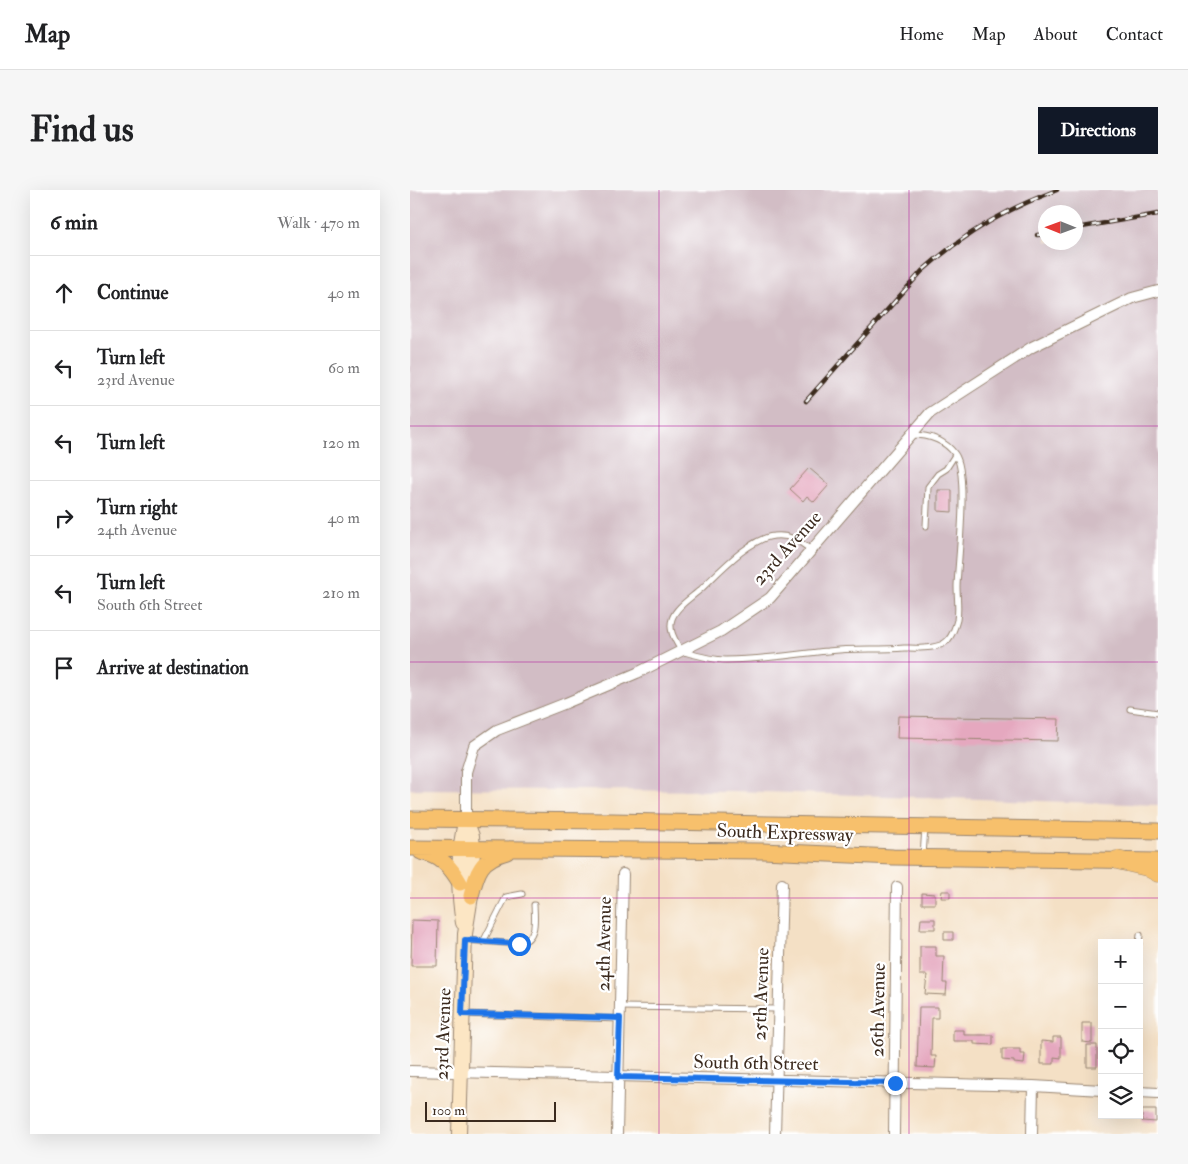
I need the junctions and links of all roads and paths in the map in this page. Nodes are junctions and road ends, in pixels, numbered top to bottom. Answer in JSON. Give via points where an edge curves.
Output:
{"nodes":[{"id":1,"x":1158,"y":291,"type":"edge"},
{"id":2,"x":911,"y":435,"type":"junction"},
{"id":3,"x":956,"y":454,"type":"junction"},
{"id":4,"x":926,"y":526,"type":"dead end"},
{"id":5,"x":811,"y":550,"type":"junction"},
{"id":6,"x":681,"y":651,"type":"junction"},
{"id":7,"x":1130,"y":709,"type":"dead end"},
{"id":8,"x":1158,"y":712,"type":"edge"},
{"id":9,"x":410,"y":819,"type":"edge"},
{"id":10,"x":466,"y":820,"type":"junction"},
{"id":11,"x":925,"y":827,"type":"junction"},
{"id":12,"x":1158,"y":831,"type":"edge"},
{"id":13,"x":410,"y":848,"type":"edge"},
{"id":14,"x":466,"y":849,"type":"junction"},
{"id":15,"x":520,"y":850,"type":"junction"},
{"id":16,"x":923,"y":857,"type":"junction"},
{"id":17,"x":1117,"y":860,"type":"junction"},
{"id":18,"x":1158,"y":861,"type":"edge"},
{"id":19,"x":1158,"y":873,"type":"edge"},
{"id":20,"x":623,"y":874,"type":"dead end"},
{"id":21,"x":460,"y":884,"type":"junction"},
{"id":22,"x":782,"y":884,"type":"dead end"},
{"id":23,"x":897,"y":887,"type":"dead end"},
{"id":24,"x":522,"y":894,"type":"dead end"},
{"id":25,"x":471,"y":896,"type":"junction"},
{"id":26,"x":534,"y":905,"type":"dead end"},
{"id":27,"x":1140,"y":935,"type":"dead end"},
{"id":28,"x":465,"y":937,"type":"junction"},
{"id":29,"x":1140,"y":939,"type":"edge"},
{"id":30,"x":483,"y":942,"type":"junction"},
{"id":31,"x":620,"y":1007,"type":"junction"},
{"id":32,"x":778,"y":1009,"type":"junction"},
{"id":33,"x":462,"y":1014,"type":"junction"},
{"id":34,"x":620,"y":1018,"type":"junction"},
{"id":35,"x":410,"y":1071,"type":"edge"},
{"id":36,"x":461,"y":1073,"type":"junction"},
{"id":37,"x":618,"y":1077,"type":"junction"},
{"id":38,"x":776,"y":1081,"type":"junction"},
{"id":39,"x":895,"y":1083,"type":"junction"},
{"id":40,"x":1033,"y":1086,"type":"junction"},
{"id":41,"x":1098,"y":1090,"type":"edge"},
{"id":42,"x":1143,"y":1092,"type":"edge"},
{"id":43,"x":1158,"y":1093,"type":"edge"},
{"id":44,"x":459,"y":1134,"type":"edge"},
{"id":45,"x":617,"y":1134,"type":"edge"},
{"id":46,"x":775,"y":1134,"type":"edge"},
{"id":47,"x":894,"y":1134,"type":"edge"},
{"id":48,"x":1032,"y":1134,"type":"edge"}],
"edges":[{"from":1,"to":2,"type":"street","name":"23rd Avenue","via":[[1132,298],[1032,347],[930,413]]},
{"from":2,"to":3,"type":"lane","via":[[934,437]]},
{"from":2,"to":5,"type":"street","name":"23rd Avenue"},
{"from":3,"to":4,"type":"lane","via":[[928,487]]},
{"from":3,"to":6,"type":"lane","via":[[962,491],[957,617],[954,632],[946,642],[934,646],[829,650],[778,658],[724,660]]},
{"from":5,"to":6,"type":"street","name":"23rd Avenue","via":[[770,598],[721,631]]},
{"from":5,"to":6,"type":"lane","via":[[795,538],[766,537],[730,561],[681,606],[672,619],[672,634]]},
{"from":6,"to":10,"type":"street","name":"23rd Avenue","via":[[638,673],[497,730],[474,746],[466,772]]},
{"from":7,"to":8,"type":"lane"},
{"from":9,"to":10,"type":"main road","name":"South Expressway"},
{"from":10,"to":11,"type":"main road","name":"South Expressway"},
{"from":10,"to":14,"type":"main road","name":"23rd Avenue","via":[[461,835]]},
{"from":11,"to":12,"type":"main road","name":"South Expressway"},
{"from":11,"to":16,"type":"lane"},
{"from":13,"to":14,"type":"main road","name":"South Expressway"},
{"from":13,"to":21,"type":"main road","via":[[440,858]]},
{"from":14,"to":15,"type":"main road","name":"South Expressway"},
{"from":14,"to":21,"type":"main road","name":"23rd Avenue"},
{"from":14,"to":25,"type":"main road","name":"23rd Avenue"},
{"from":15,"to":16,"type":"main road","name":"South Expressway"},
{"from":15,"to":25,"type":"main road","via":[[500,854],[483,863]]},
{"from":16,"to":17,"type":"main road","name":"South Expressway"},
{"from":17,"to":18,"type":"main road","name":"South Expressway"},
{"from":17,"to":19,"type":"highway"},
{"from":20,"to":31,"type":"street","name":"24th Avenue"},
{"from":21,"to":28,"type":"main road","name":"23rd Avenue"},
{"from":22,"to":32,"type":"street","name":"25th Avenue"},
{"from":23,"to":39,"type":"street","name":"26th Avenue"},
{"from":24,"to":30,"type":"lane","via":[[506,897]]},
{"from":25,"to":28,"type":"main road","name":"23rd Avenue"},
{"from":26,"to":30,"type":"lane","via":[[534,929],[526,941],[519,944]]},
{"from":27,"to":29,"type":"lane"},
{"from":28,"to":30,"type":"lane"},
{"from":28,"to":33,"type":"main road","name":"23rd Avenue"},
{"from":31,"to":32,"type":"lane"},
{"from":31,"to":34,"type":"street","name":"24th Avenue"},
{"from":32,"to":38,"type":"street","name":"25th Avenue"},
{"from":33,"to":34,"type":"lane"},
{"from":33,"to":36,"type":"main road","name":"23rd Avenue"},
{"from":34,"to":37,"type":"street","name":"24th Avenue"},
{"from":35,"to":36,"type":"street","name":"South 6th Street"},
{"from":36,"to":37,"type":"street","name":"South 6th Street"},
{"from":36,"to":44,"type":"main road","name":"23rd Avenue"},
{"from":37,"to":38,"type":"street","name":"South 6th Street"},
{"from":37,"to":45,"type":"street","name":"24th Avenue"},
{"from":38,"to":39,"type":"street","name":"South 6th Street"},
{"from":38,"to":46,"type":"street","name":"25th Avenue"},
{"from":39,"to":40,"type":"street","name":"South 6th Street"},
{"from":39,"to":47,"type":"street","name":"26th Avenue"},
{"from":40,"to":41,"type":"street","name":"South 6th Street"},
{"from":40,"to":48,"type":"street"},
{"from":42,"to":43,"type":"street"}]}
